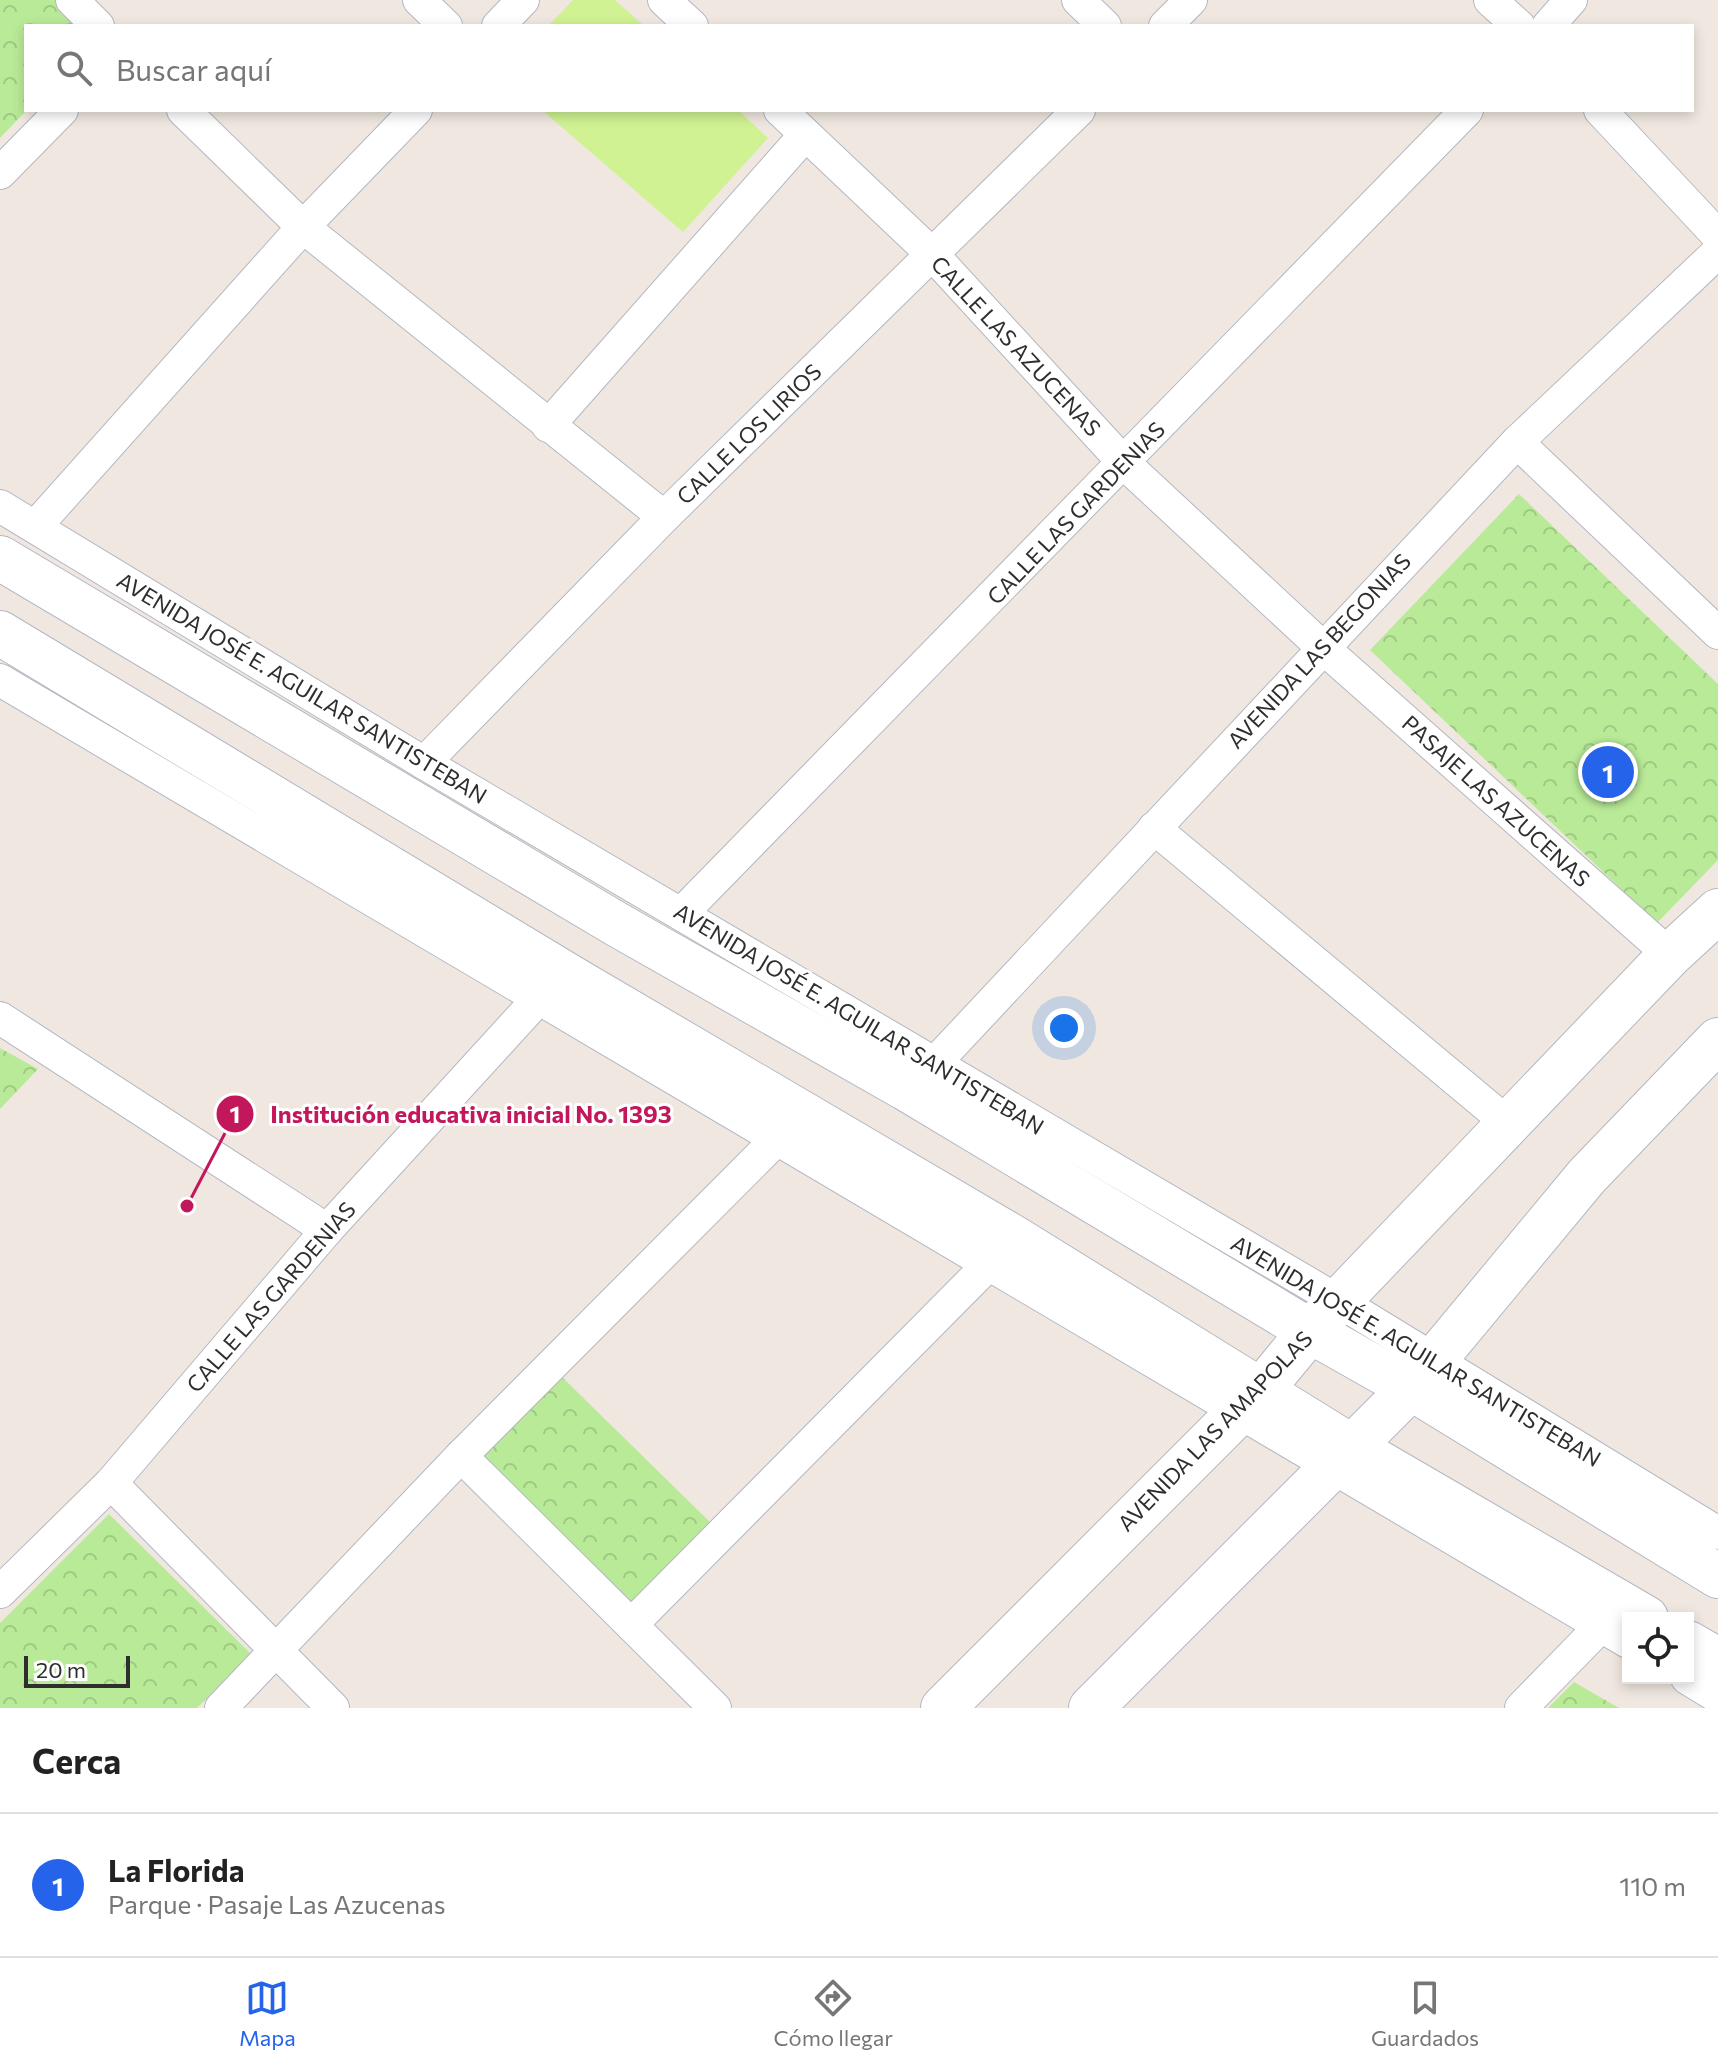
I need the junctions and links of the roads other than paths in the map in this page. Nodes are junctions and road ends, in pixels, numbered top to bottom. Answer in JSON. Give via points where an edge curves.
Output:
{"nodes":[{"id":1,"x":72,"y":0,"type":"edge"},
{"id":2,"x":419,"y":0,"type":"edge"},
{"id":3,"x":523,"y":0,"type":"edge"},
{"id":4,"x":664,"y":0,"type":"edge"},
{"id":5,"x":1078,"y":0,"type":"edge"},
{"id":6,"x":1191,"y":0,"type":"edge"},
{"id":7,"x":1490,"y":0,"type":"edge"},
{"id":8,"x":1571,"y":0,"type":"edge"},
{"id":9,"x":96,"y":24,"type":"edge"},
{"id":10,"x":444,"y":24,"type":"edge"},
{"id":11,"x":500,"y":24,"type":"edge"},
{"id":12,"x":690,"y":24,"type":"edge"},
{"id":13,"x":1103,"y":24,"type":"edge"},
{"id":14,"x":1167,"y":24,"type":"edge"},
{"id":15,"x":1517,"y":24,"type":"edge"},
{"id":16,"x":1550,"y":24,"type":"edge"},
{"id":17,"x":60,"y":112,"type":"edge"},
{"id":18,"x":185,"y":112,"type":"edge"},
{"id":19,"x":414,"y":112,"type":"edge"},
{"id":20,"x":782,"y":112,"type":"edge"},
{"id":21,"x":1077,"y":112,"type":"edge"},
{"id":22,"x":1465,"y":112,"type":"edge"},
{"id":23,"x":1602,"y":112,"type":"edge"},
{"id":24,"x":805,"y":135,"type":"junction"},
{"id":25,"x":0,"y":173,"type":"edge"},
{"id":26,"x":303,"y":227,"type":"junction"},
{"id":27,"x":1718,"y":236,"type":"edge"},
{"id":28,"x":1718,"y":252,"type":"edge"},
{"id":29,"x":932,"y":254,"type":"junction"},
{"id":30,"x":548,"y":426,"type":"junction"},
{"id":31,"x":1517,"y":442,"type":"junction"},
{"id":32,"x":1125,"y":464,"type":"junction"},
{"id":33,"x":0,"y":506,"type":"edge"},
{"id":34,"x":664,"y":517,"type":"junction"},
{"id":35,"x":35,"y":527,"type":"junction"},
{"id":36,"x":0,"y":558,"type":"edge"},
{"id":37,"x":0,"y":633,"type":"edge"},
{"id":38,"x":1718,"y":633,"type":"edge"},
{"id":39,"x":1322,"y":647,"type":"junction"},
{"id":40,"x":0,"y":680,"type":"edge"},
{"id":41,"x":424,"y":763,"type":"junction"},
{"id":42,"x":1154,"y":828,"type":"junction"},
{"id":43,"x":1718,"y":911,"type":"edge"},
{"id":44,"x":682,"y":913,"type":"junction"},
{"id":45,"x":1670,"y":955,"type":"junction"},
{"id":46,"x":539,"y":998,"type":"junction"},
{"id":47,"x":0,"y":1018,"type":"edge"},
{"id":48,"x":1718,"y":1040,"type":"edge"},
{"id":49,"x":934,"y":1064,"type":"junction"},
{"id":50,"x":1510,"y":1125,"type":"junction"},
{"id":51,"x":775,"y":1141,"type":"junction"},
{"id":52,"x":327,"y":1230,"type":"junction"},
{"id":53,"x":989,"y":1264,"type":"junction"},
{"id":54,"x":1325,"y":1317,"type":"junction"},
{"id":55,"x":1422,"y":1374,"type":"junction"},
{"id":56,"x":1250,"y":1400,"type":"junction"},
{"id":57,"x":461,"y":1456,"type":"junction"},
{"id":58,"x":1342,"y":1458,"type":"junction"},
{"id":59,"x":111,"y":1483,"type":"junction"},
{"id":60,"x":1713,"y":1522,"type":"edge"},
{"id":61,"x":1718,"y":1576,"type":"edge"},
{"id":62,"x":0,"y":1592,"type":"edge"},
{"id":63,"x":1635,"y":1612,"type":"edge"},
{"id":64,"x":631,"y":1625,"type":"junction"},
{"id":65,"x":1615,"y":1634,"type":"edge"},
{"id":66,"x":1694,"y":1646,"type":"edge"},
{"id":67,"x":276,"y":1650,"type":"junction"},
{"id":68,"x":1718,"y":1660,"type":"edge"},
{"id":69,"x":1694,"y":1682,"type":"edge"},
{"id":70,"x":1718,"y":1697,"type":"edge"},
{"id":71,"x":221,"y":1708,"type":"edge"},
{"id":72,"x":333,"y":1708,"type":"edge"},
{"id":73,"x":715,"y":1708,"type":"edge"},
{"id":74,"x":943,"y":1708,"type":"edge"},
{"id":75,"x":1091,"y":1708,"type":"edge"},
{"id":76,"x":1521,"y":1708,"type":"edge"}],
"edges":[{"from":1,"to":9,"type":"street"},
{"from":2,"to":10,"type":"street"},
{"from":3,"to":11,"type":"street"},
{"from":4,"to":12,"type":"street"},
{"from":5,"to":13,"type":"street"},
{"from":6,"to":14,"type":"street"},
{"from":7,"to":15,"type":"street"},
{"from":8,"to":16,"type":"street"},
{"from":17,"to":25,"type":"street"},
{"from":18,"to":26,"type":"street"},
{"from":19,"to":26,"type":"street"},
{"from":20,"to":24,"type":"street","name":"CALLE LAS AZUCENAS"},
{"from":21,"to":29,"type":"street","name":"CALLE LOS LIRIOS"},
{"from":22,"to":32,"type":"street","name":"CALLE LAS GARDENIAS"},
{"from":23,"to":27,"type":"street"},
{"from":24,"to":29,"type":"street","name":"CALLE LAS AZUCENAS"},
{"from":24,"to":30,"type":"street"},
{"from":26,"to":30,"type":"street"},
{"from":26,"to":35,"type":"street"},
{"from":28,"to":31,"type":"street","name":"AVENIDA LAS BEGONIAS"},
{"from":29,"to":32,"type":"street","name":"CALLE LAS AZUCENAS"},
{"from":29,"to":34,"type":"street","name":"CALLE LOS LIRIOS"},
{"from":30,"to":34,"type":"street"},
{"from":31,"to":38,"type":"street"},
{"from":31,"to":39,"type":"street","name":"AVENIDA LAS BEGONIAS"},
{"from":32,"to":39,"type":"street","name":"CALLE LAS AZUCENAS"},
{"from":32,"to":44,"type":"street","name":"CALLE LAS GARDENIAS"},
{"from":33,"to":35,"type":"street","name":"AVENIDA JOSÉ E. AGUILAR SANTISTEBAN"},
{"from":34,"to":41,"type":"street","name":"CALLE LOS LIRIOS"},
{"from":35,"to":41,"type":"street","name":"AVENIDA JOSÉ E. AGUILAR SANTISTEBAN"},
{"from":36,"to":54,"type":"main road","name":"AVENIDA JOSÉ E. AGUILAR SANTISTEBAN","via":[[618,925]]},
{"from":37,"to":56,"type":"main road"},
{"from":39,"to":42,"type":"street","name":"AVENIDA LAS BEGONIAS"},
{"from":39,"to":45,"type":"street","name":"PASAJE LAS AZUCENAS"},
{"from":40,"to":46,"type":"street"},
{"from":41,"to":44,"type":"street","name":"AVENIDA JOSÉ E. AGUILAR SANTISTEBAN"},
{"from":42,"to":49,"type":"street","name":"AVENIDA LAS BEGONIAS"},
{"from":42,"to":50,"type":"street"},
{"from":43,"to":45,"type":"main road","name":"AVENIDA LAS AMAPOLAS"},
{"from":44,"to":49,"type":"street","name":"AVENIDA JOSÉ E. AGUILAR SANTISTEBAN"},
{"from":45,"to":50,"type":"main road","name":"AVENIDA LAS AMAPOLAS"},
{"from":46,"to":51,"type":"street"},
{"from":46,"to":52,"type":"street","name":"CALLE LAS GARDENIAS"},
{"from":47,"to":52,"type":"street"},
{"from":48,"to":55,"type":"main road","via":[[1587,1176]]},
{"from":49,"to":54,"type":"street","name":"AVENIDA JOSÉ E. AGUILAR SANTISTEBAN"},
{"from":50,"to":54,"type":"main road","name":"AVENIDA LAS AMAPOLAS"},
{"from":51,"to":53,"type":"street"},
{"from":51,"to":57,"type":"street"},
{"from":52,"to":59,"type":"street","name":"CALLE LAS GARDENIAS"},
{"from":53,"to":56,"type":"street"},
{"from":53,"to":64,"type":"street"},
{"from":54,"to":55,"type":"main road","name":"AVENIDA JOSÉ E. AGUILAR SANTISTEBAN"},
{"from":54,"to":56,"type":"main road","name":"AVENIDA LAS AMAPOLAS"},
{"from":55,"to":58,"type":"main road"},
{"from":55,"to":60,"type":"street","name":"AVENIDA JOSÉ E. AGUILAR SANTISTEBAN"},
{"from":55,"to":61,"type":"main road","name":"AVENIDA JOSÉ E. AGUILAR SANTISTEBAN"},
{"from":56,"to":58,"type":"main road"},
{"from":56,"to":74,"type":"main road","name":"AVENIDA LAS AMAPOLAS"},
{"from":57,"to":64,"type":"street"},
{"from":57,"to":67,"type":"street"},
{"from":58,"to":63,"type":"main road"},
{"from":58,"to":65,"type":"street"},
{"from":58,"to":75,"type":"main road"},
{"from":59,"to":62,"type":"street","name":"CALLE LAS GARDENIAS"},
{"from":59,"to":67,"type":"street"},
{"from":64,"to":73,"type":"street"},
{"from":65,"to":76,"type":"street"},
{"from":66,"to":68,"type":"main road"},
{"from":67,"to":71,"type":"street"},
{"from":67,"to":72,"type":"street"},
{"from":69,"to":70,"type":"street"}]}
